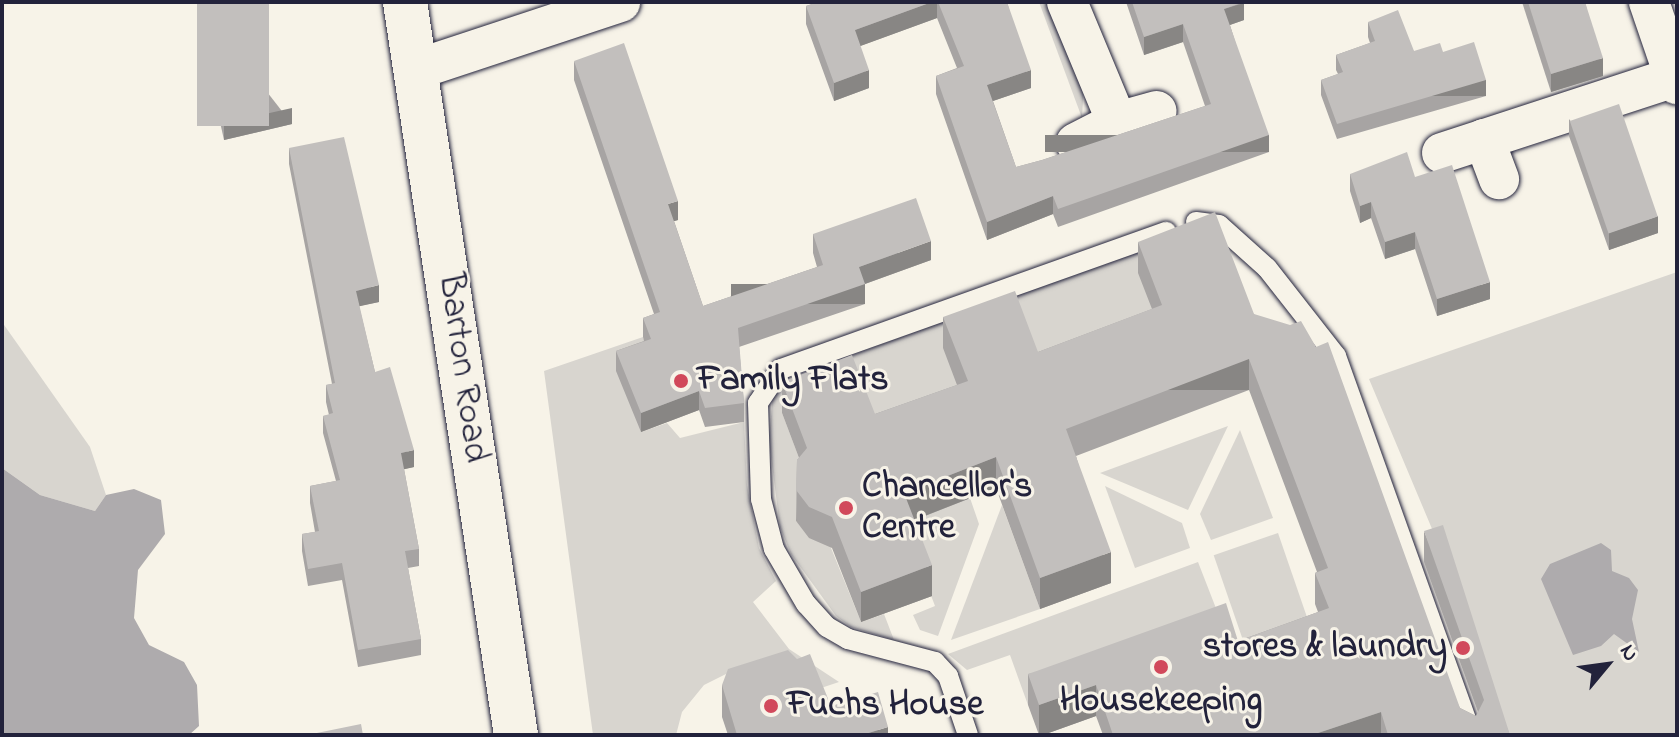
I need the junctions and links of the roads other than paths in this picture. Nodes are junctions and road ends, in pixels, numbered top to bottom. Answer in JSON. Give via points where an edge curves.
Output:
{"nodes":[{"id":1,"x":405,"y":2,"type":"edge"},
{"id":2,"x":620,"y":2,"type":"edge"},
{"id":3,"x":1067,"y":2,"type":"edge"},
{"id":4,"x":1649,"y":2,"type":"edge"},
{"id":5,"x":418,"y":69,"type":"junction"},
{"id":6,"x":1676,"y":80,"type":"edge"},
{"id":7,"x":1157,"y":111,"type":"dead end"},
{"id":8,"x":1117,"y":122,"type":"junction"},
{"id":9,"x":1484,"y":139,"type":"junction"},
{"id":10,"x":1076,"y":143,"type":"dead end"},
{"id":11,"x":1442,"y":153,"type":"dead end"},
{"id":12,"x":1499,"y":179,"type":"dead end"},
{"id":13,"x":516,"y":735,"type":"edge"},
{"id":14,"x":968,"y":735,"type":"edge"},
{"id":15,"x":1472,"y":735,"type":"edge"}],
"edges":[{"from":1,"to":5,"type":"main road","name":"Barton Road"},
{"from":2,"to":5,"type":"street"},
{"from":3,"to":8,"type":"street"},
{"from":4,"to":6,"type":"street"},
{"from":5,"to":13,"type":"main road","name":"Barton Road"},
{"from":6,"to":9,"type":"street"},
{"from":7,"to":8,"type":"street"},
{"from":8,"to":10,"type":"street"},
{"from":9,"to":11,"type":"street"},
{"from":9,"to":12,"type":"street"},
{"from":14,"to":15,"type":"lane","via":[[948,676],[935,662],[848,639],[827,627],[806,604],[774,549],[761,499],[758,403],[781,369],[1199,221],[1219,225],[1267,268],[1336,356]]}]}
